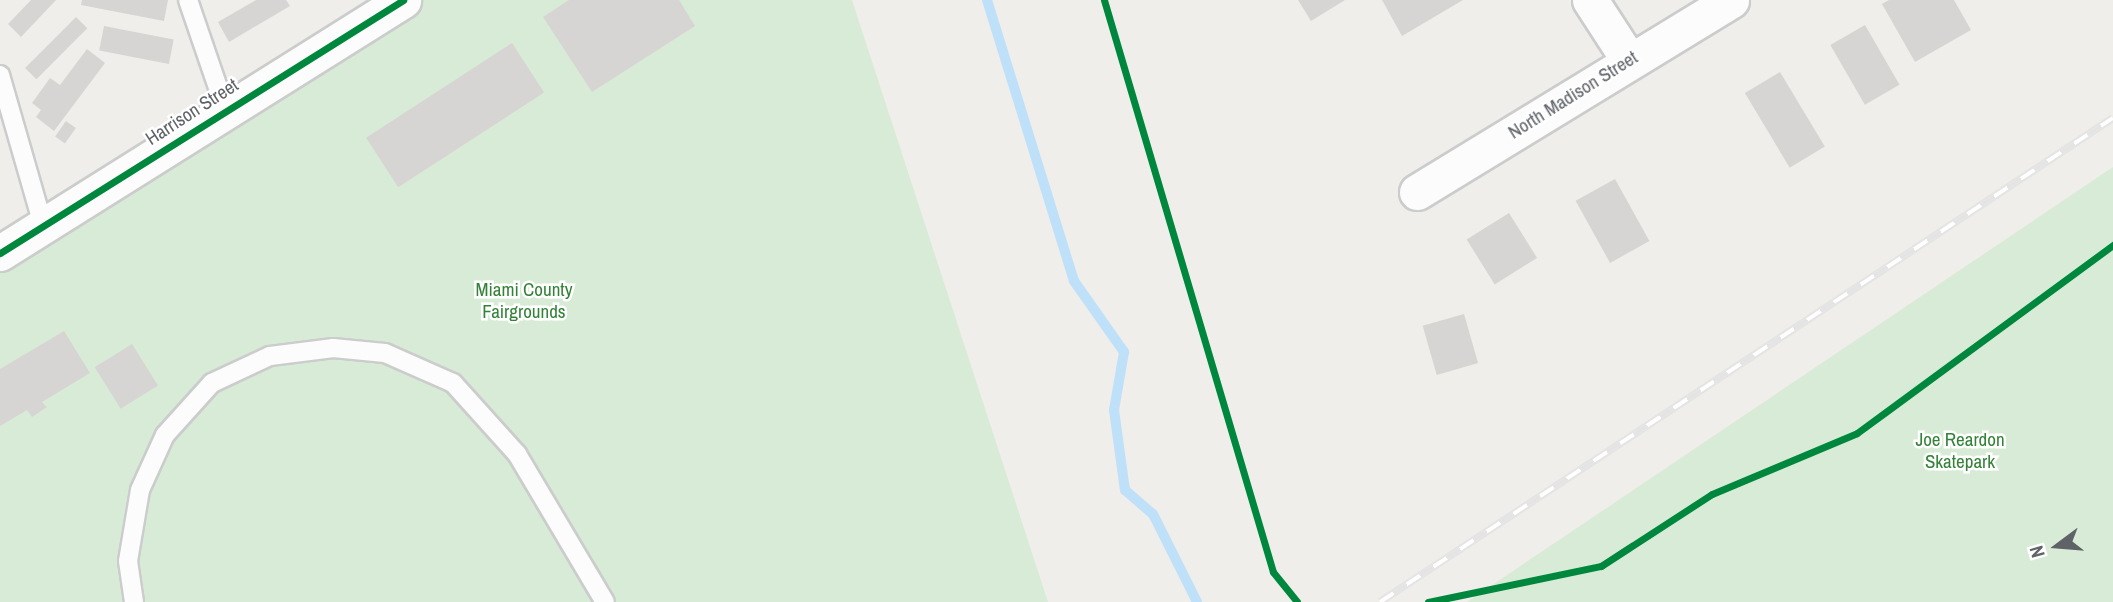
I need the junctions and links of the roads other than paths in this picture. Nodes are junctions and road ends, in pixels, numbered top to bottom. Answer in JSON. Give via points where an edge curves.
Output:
{"nodes":[{"id":1,"x":188,"y":0,"type":"edge"},
{"id":2,"x":1590,"y":0,"type":"edge"},
{"id":3,"x":1731,"y":0,"type":"edge"},
{"id":4,"x":398,"y":1,"type":"edge"},
{"id":5,"x":1629,"y":60,"type":"junction"},
{"id":6,"x":0,"y":75,"type":"edge"},
{"id":7,"x":225,"y":108,"type":"junction"},
{"id":8,"x":1417,"y":192,"type":"dead end"},
{"id":9,"x":44,"y":228,"type":"junction"},
{"id":10,"x":0,"y":253,"type":"edge"},
{"id":11,"x":134,"y":602,"type":"edge"},
{"id":12,"x":605,"y":602,"type":"edge"}],
"edges":[{"from":1,"to":7,"type":"lane"},
{"from":2,"to":5,"type":"street"},
{"from":3,"to":5,"type":"street","name":"North Madison Street"},
{"from":4,"to":7,"type":"street","name":"Harrison Street"},
{"from":5,"to":8,"type":"street","name":"North Madison Street"},
{"from":6,"to":9,"type":"lane"},
{"from":7,"to":9,"type":"street","name":"Harrison Street"},
{"from":9,"to":10,"type":"street","name":"Harrison Street"},
{"from":11,"to":12,"type":"lane","via":[[128,561],[140,490],[165,435],[212,383],[270,356],[333,348],[385,353],[453,383],[517,454]]}]}
